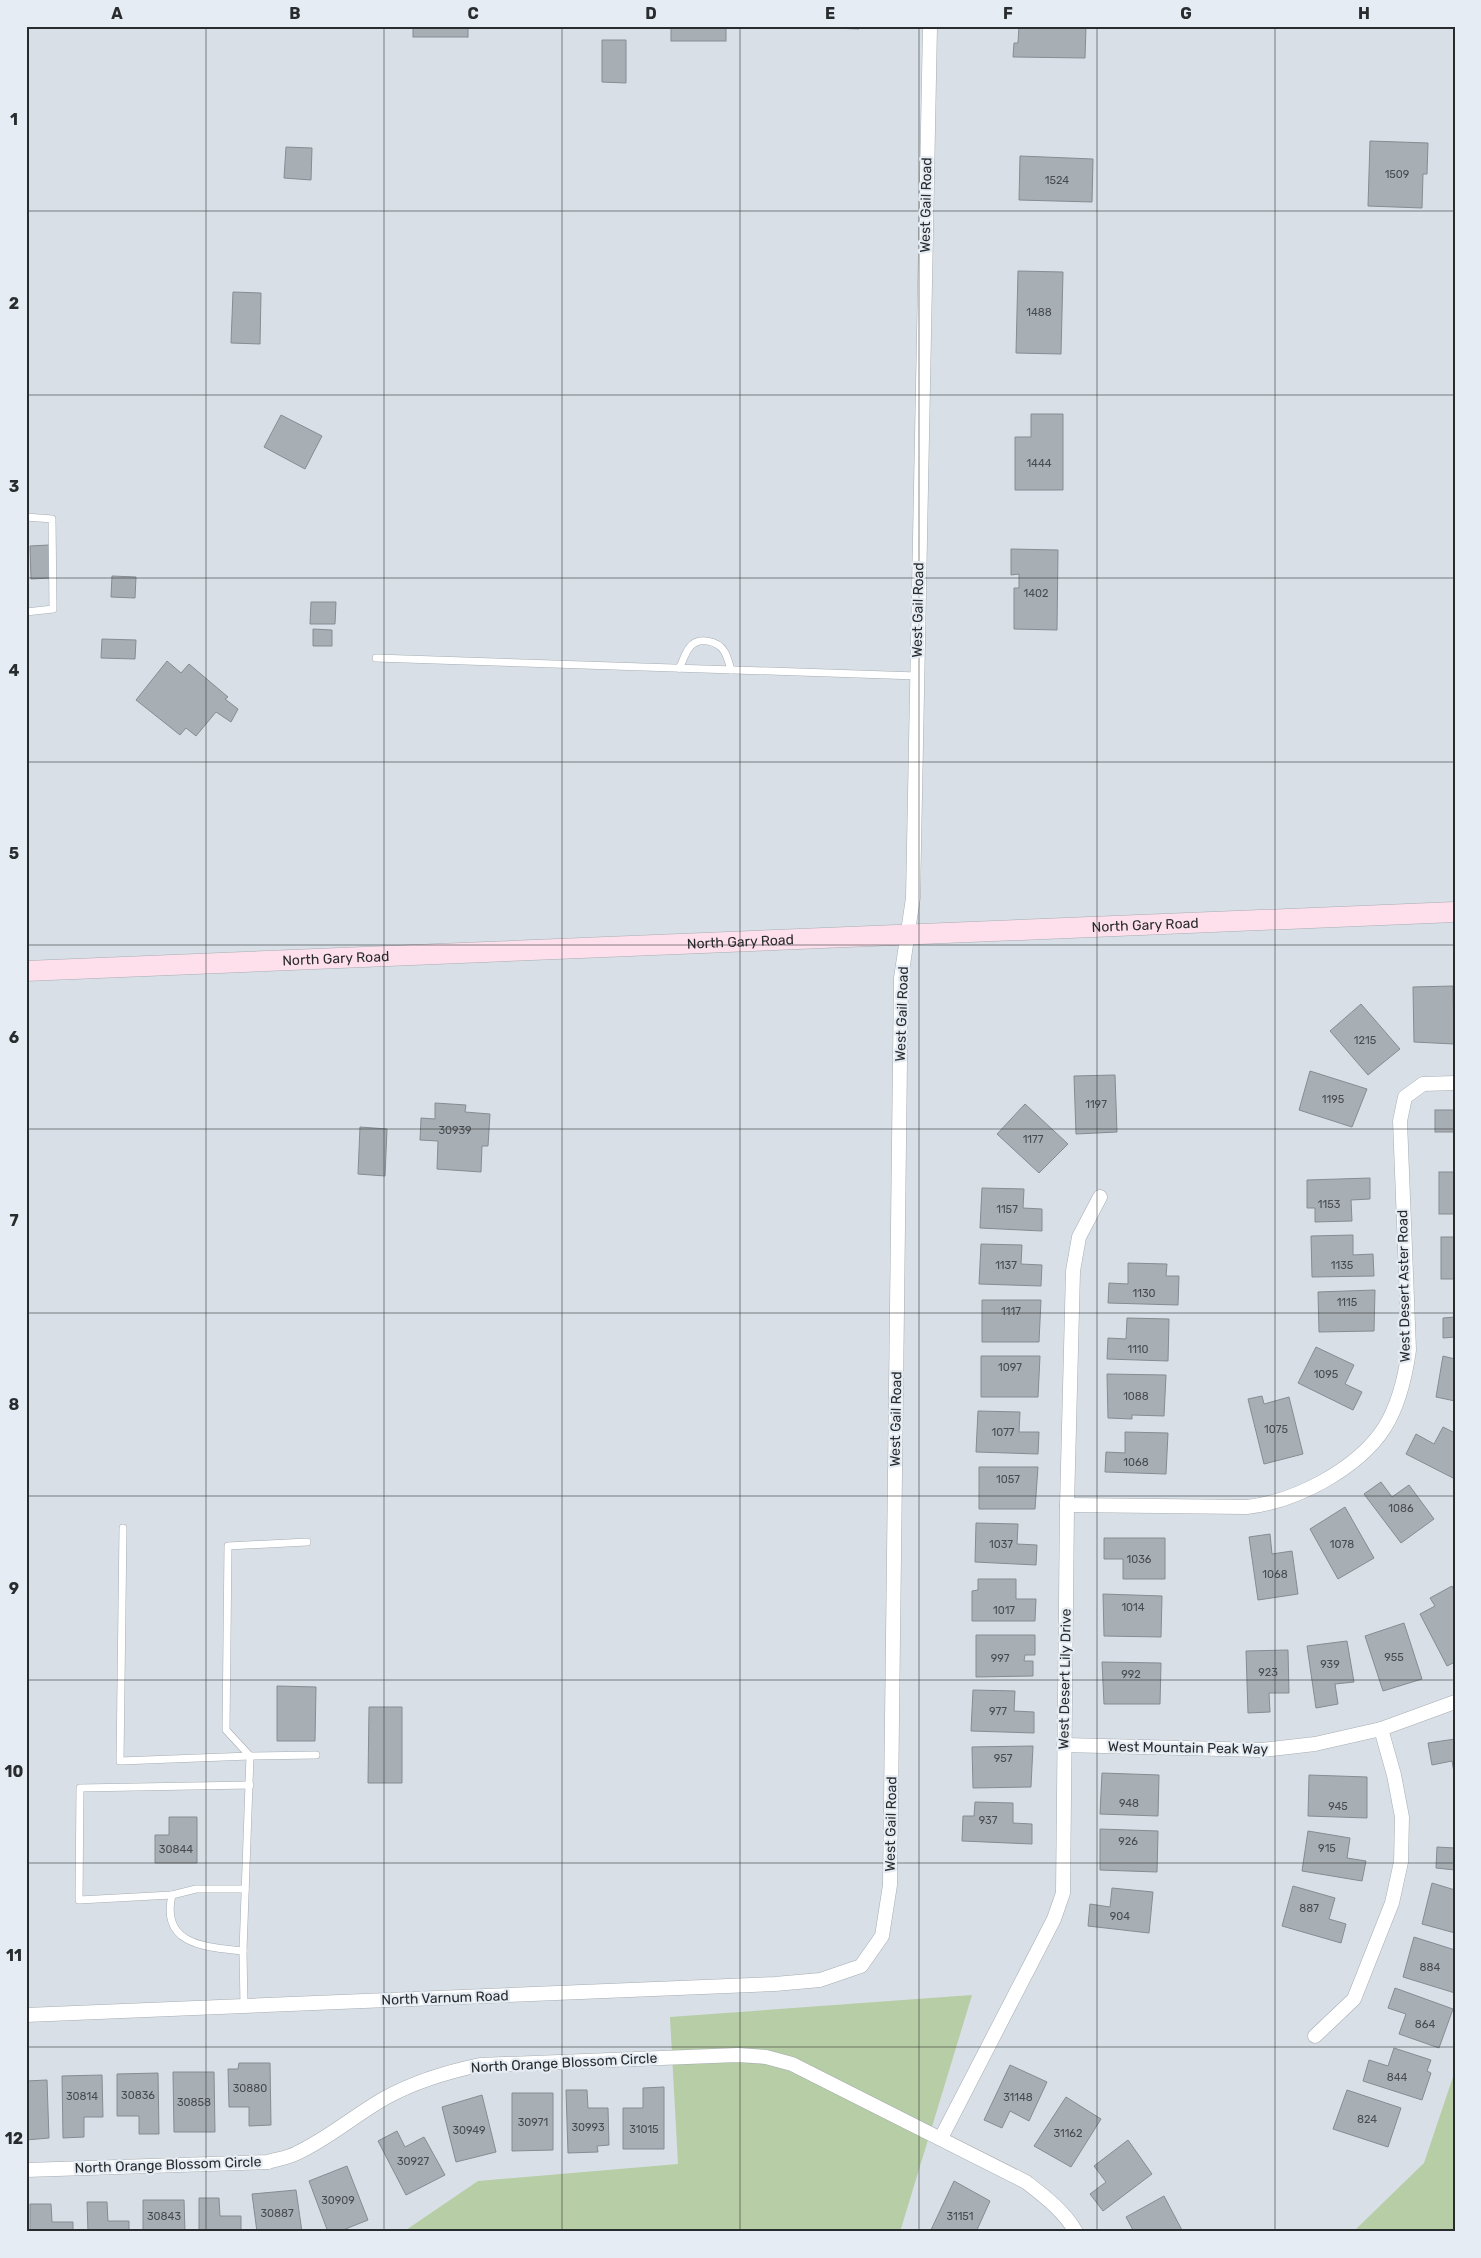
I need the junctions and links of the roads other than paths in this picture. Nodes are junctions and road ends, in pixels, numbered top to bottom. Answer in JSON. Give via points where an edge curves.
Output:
{"nodes":[{"id":1,"x":930,"y":26,"type":"edge"},
{"id":2,"x":26,"y":517,"type":"edge"},
{"id":3,"x":26,"y":612,"type":"edge"},
{"id":4,"x":376,"y":658,"type":"dead end"},
{"id":5,"x":679,"y":668,"type":"junction"},
{"id":6,"x":731,"y":670,"type":"junction"},
{"id":7,"x":917,"y":676,"type":"junction"},
{"id":8,"x":1455,"y":912,"type":"edge"},
{"id":9,"x":908,"y":936,"type":"junction"},
{"id":10,"x":26,"y":971,"type":"edge"},
{"id":11,"x":1455,"y":1083,"type":"edge"},
{"id":12,"x":1100,"y":1197,"type":"dead end"},
{"id":13,"x":1067,"y":1505,"type":"junction"},
{"id":14,"x":123,"y":1528,"type":"dead end"},
{"id":15,"x":307,"y":1542,"type":"dead end"},
{"id":16,"x":1455,"y":1702,"type":"edge"},
{"id":17,"x":1381,"y":1729,"type":"junction"},
{"id":18,"x":1064,"y":1745,"type":"junction"},
{"id":19,"x":316,"y":1755,"type":"dead end"},
{"id":20,"x":250,"y":1756,"type":"junction"},
{"id":21,"x":250,"y":1785,"type":"junction"},
{"id":22,"x":245,"y":1889,"type":"junction"},
{"id":23,"x":172,"y":1895,"type":"junction"},
{"id":24,"x":243,"y":1951,"type":"junction"},
{"id":25,"x":861,"y":1966,"type":"joint"},
{"id":26,"x":244,"y":2006,"type":"junction"},
{"id":27,"x":26,"y":2015,"type":"edge"},
{"id":28,"x":1315,"y":2036,"type":"dead end"},
{"id":29,"x":941,"y":2138,"type":"junction"},
{"id":30,"x":26,"y":2170,"type":"edge"},
{"id":31,"x":1076,"y":2232,"type":"edge"}],
"edges":[{"from":1,"to":7,"type":"street","name":"West Gail Road"},
{"from":2,"to":3,"type":"lane","via":[[52,519],[53,609]]},
{"from":4,"to":5,"type":"lane"},
{"from":5,"to":6,"type":"lane"},
{"from":5,"to":6,"type":"lane","via":[[690,647],[704,640],[714,642],[724,650]]},
{"from":6,"to":7,"type":"lane"},
{"from":7,"to":9,"type":"street","name":"West Gail Road","via":[[913,898]]},
{"from":8,"to":9,"type":"street","name":"North Gary Road"},
{"from":9,"to":10,"type":"street","name":"North Gary Road"},
{"from":9,"to":25,"type":"street","name":"West Gail Road","via":[[901,978],[890,1885],[882,1936]]},
{"from":11,"to":13,"type":"street","name":"West Desert Aster Road","via":[[1423,1084],[1405,1097],[1400,1121],[1408,1350],[1404,1386],[1391,1418],[1375,1442],[1353,1464],[1304,1492],[1272,1505]]},
{"from":12,"to":13,"type":"street","name":"West Desert Lily Drive","via":[[1079,1237],[1072,1271]]},
{"from":13,"to":18,"type":"street","name":"West Desert Lily Drive"},
{"from":14,"to":20,"type":"lane","via":[[120,1761]]},
{"from":15,"to":20,"type":"lane","via":[[228,1546],[226,1730]]},
{"from":16,"to":17,"type":"street","name":"West Mountain Peak Way"},
{"from":17,"to":18,"type":"street","name":"West Mountain Peak Way","via":[[1314,1744],[1262,1750]]},
{"from":17,"to":28,"type":"street","via":[[1402,1816],[1401,1862],[1392,1903],[1354,1999]]},
{"from":18,"to":29,"type":"street","name":"West Desert Lily Drive","via":[[1063,1893],[1054,1919]]},
{"from":19,"to":20,"type":"lane"},
{"from":20,"to":21,"type":"lane"},
{"from":21,"to":22,"type":"lane"},
{"from":21,"to":23,"type":"lane","via":[[80,1788],[80,1900]]},
{"from":22,"to":23,"type":"lane","via":[[196,1889]]},
{"from":22,"to":24,"type":"lane"},
{"from":23,"to":24,"type":"lane","via":[[169,1907],[173,1925],[183,1938],[201,1947]]},
{"from":24,"to":26,"type":"lane"},
{"from":25,"to":26,"type":"street","name":"North Varnum Road","via":[[820,1980],[775,1984]]},
{"from":26,"to":27,"type":"street","name":"North Varnum Road"},
{"from":29,"to":30,"type":"street","name":"North Orange Blossom Circle","via":[[792,2064],[766,2057],[708,2056],[480,2064],[443,2072],[384,2099],[296,2154],[268,2162]]},
{"from":29,"to":31,"type":"street","name":"North Orange Blossom Circle","via":[[1026,2182],[1048,2200]]}]}
